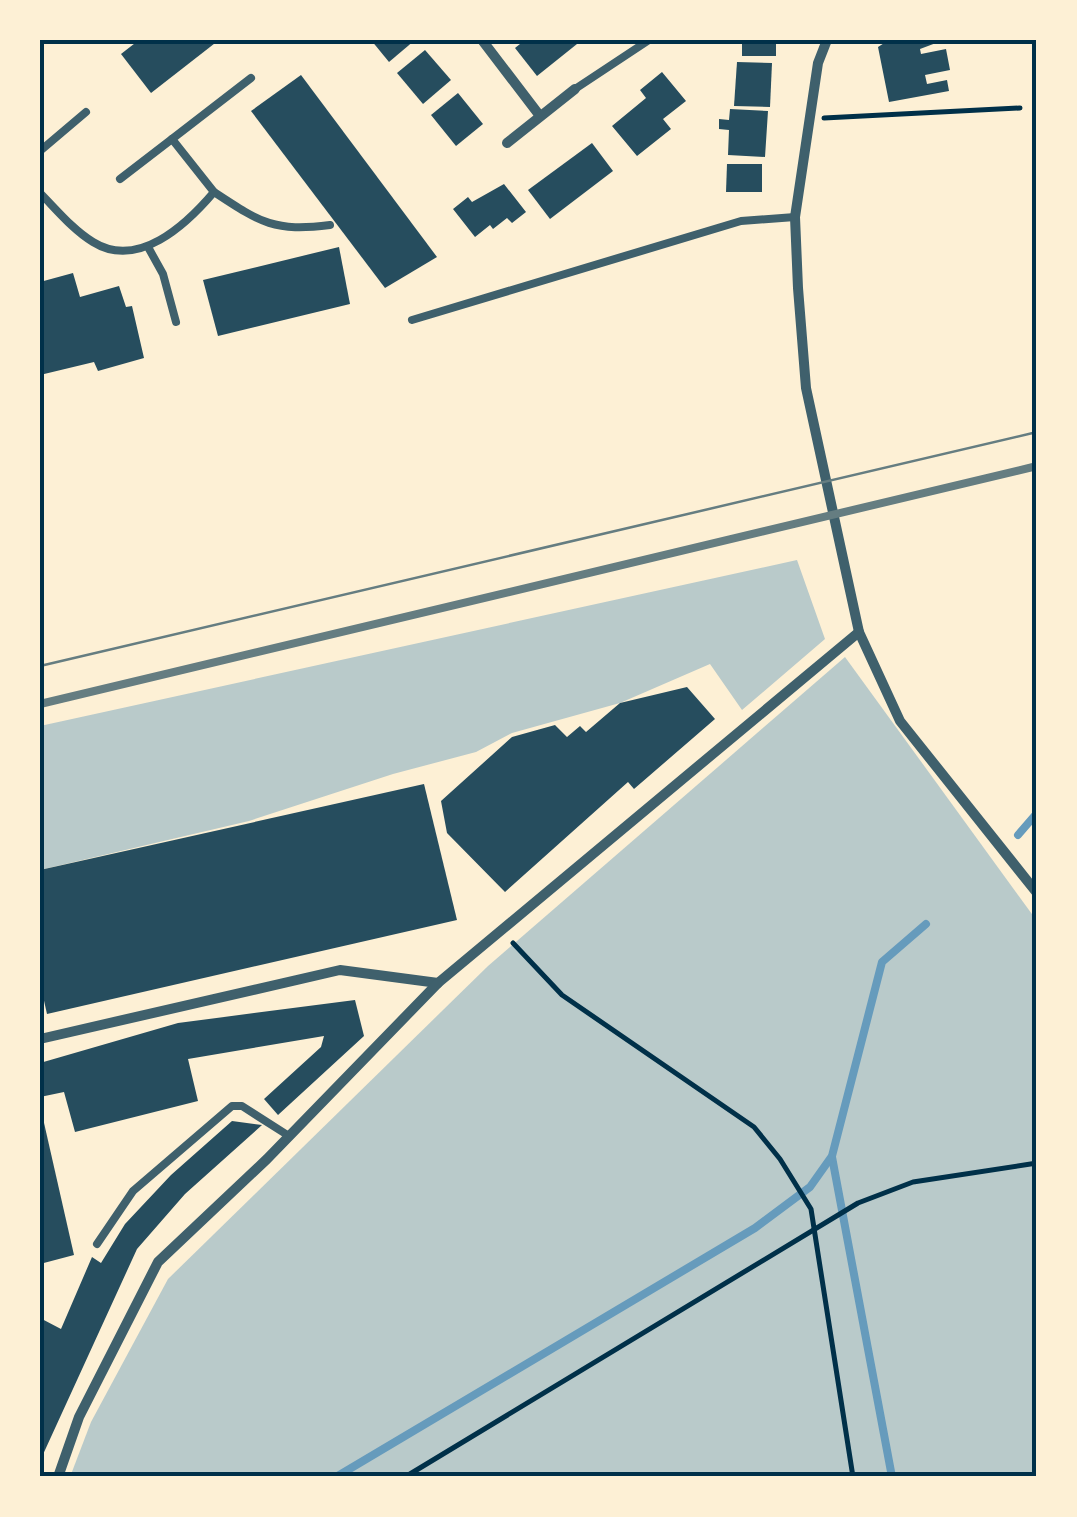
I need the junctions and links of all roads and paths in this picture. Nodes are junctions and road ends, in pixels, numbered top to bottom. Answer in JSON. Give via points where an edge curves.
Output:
{"nodes":[{"id":1,"x":482,"y":40,"type":"edge"},
{"id":2,"x":649,"y":40,"type":"edge"},
{"id":3,"x":827,"y":40,"type":"edge"},
{"id":4,"x":251,"y":78,"type":"dead end"},
{"id":5,"x":576,"y":89,"type":"joint"},
{"id":6,"x":1020,"y":108,"type":"dead end"},
{"id":7,"x":86,"y":112,"type":"dead end"},
{"id":8,"x":540,"y":116,"type":"junction"},
{"id":9,"x":812,"y":118,"type":"junction"},
{"id":10,"x":172,"y":139,"type":"junction"},
{"id":11,"x":508,"y":143,"type":"dead end"},
{"id":12,"x":40,"y":151,"type":"edge"},
{"id":13,"x":120,"y":180,"type":"dead end"},
{"id":14,"x":214,"y":192,"type":"junction"},
{"id":15,"x":40,"y":193,"type":"edge"},
{"id":16,"x":796,"y":216,"type":"junction"},
{"id":17,"x":330,"y":225,"type":"dead end"},
{"id":18,"x":148,"y":247,"type":"junction"},
{"id":19,"x":412,"y":320,"type":"dead end"},
{"id":20,"x":176,"y":322,"type":"dead end"},
{"id":21,"x":859,"y":632,"type":"junction"},
{"id":22,"x":1037,"y":894,"type":"edge"},
{"id":23,"x":504,"y":930,"type":"junction"},
{"id":24,"x":438,"y":983,"type":"junction"},
{"id":25,"x":40,"y":1039,"type":"edge"},
{"id":26,"x":289,"y":1136,"type":"junction"},
{"id":27,"x":1037,"y":1163,"type":"edge"},
{"id":28,"x":814,"y":1226,"type":"junction"},
{"id":29,"x":97,"y":1244,"type":"dead end"},
{"id":30,"x":58,"y":1477,"type":"edge"},
{"id":31,"x":406,"y":1477,"type":"edge"},
{"id":32,"x":852,"y":1477,"type":"edge"}],
"edges":[{"from":1,"to":8,"type":"street"},
{"from":2,"to":5,"type":"lane"},
{"from":3,"to":9,"type":"street"},
{"from":4,"to":10,"type":"lane"},
{"from":5,"to":8,"type":"street"},
{"from":6,"to":9,"type":"path"},
{"from":7,"to":12,"type":"lane"},
{"from":8,"to":11,"type":"street"},
{"from":9,"to":16,"type":"street"},
{"from":10,"to":13,"type":"lane"},
{"from":10,"to":14,"type":"lane"},
{"from":14,"to":17,"type":"lane","via":[[286,230]]},
{"from":14,"to":18,"type":"lane","via":[[198,212]]},
{"from":15,"to":18,"type":"lane","via":[[93,243],[120,252]]},
{"from":16,"to":19,"type":"lane","via":[[741,221]]},
{"from":16,"to":21,"type":"street","via":[[806,388]]},
{"from":18,"to":20,"type":"lane"},
{"from":21,"to":22,"type":"street","via":[[900,721]]},
{"from":21,"to":23,"type":"street"},
{"from":23,"to":24,"type":"street"},
{"from":23,"to":28,"type":"path","via":[[562,995],[754,1127],[812,1209]]},
{"from":24,"to":25,"type":"street","via":[[340,970]]},
{"from":24,"to":26,"type":"street"},
{"from":26,"to":29,"type":"lane","via":[[232,1106],[133,1191]]},
{"from":26,"to":30,"type":"street","via":[[158,1262],[79,1418]]},
{"from":27,"to":28,"type":"path","via":[[912,1182]]},
{"from":28,"to":31,"type":"path"},
{"from":28,"to":32,"type":"path"}]}
